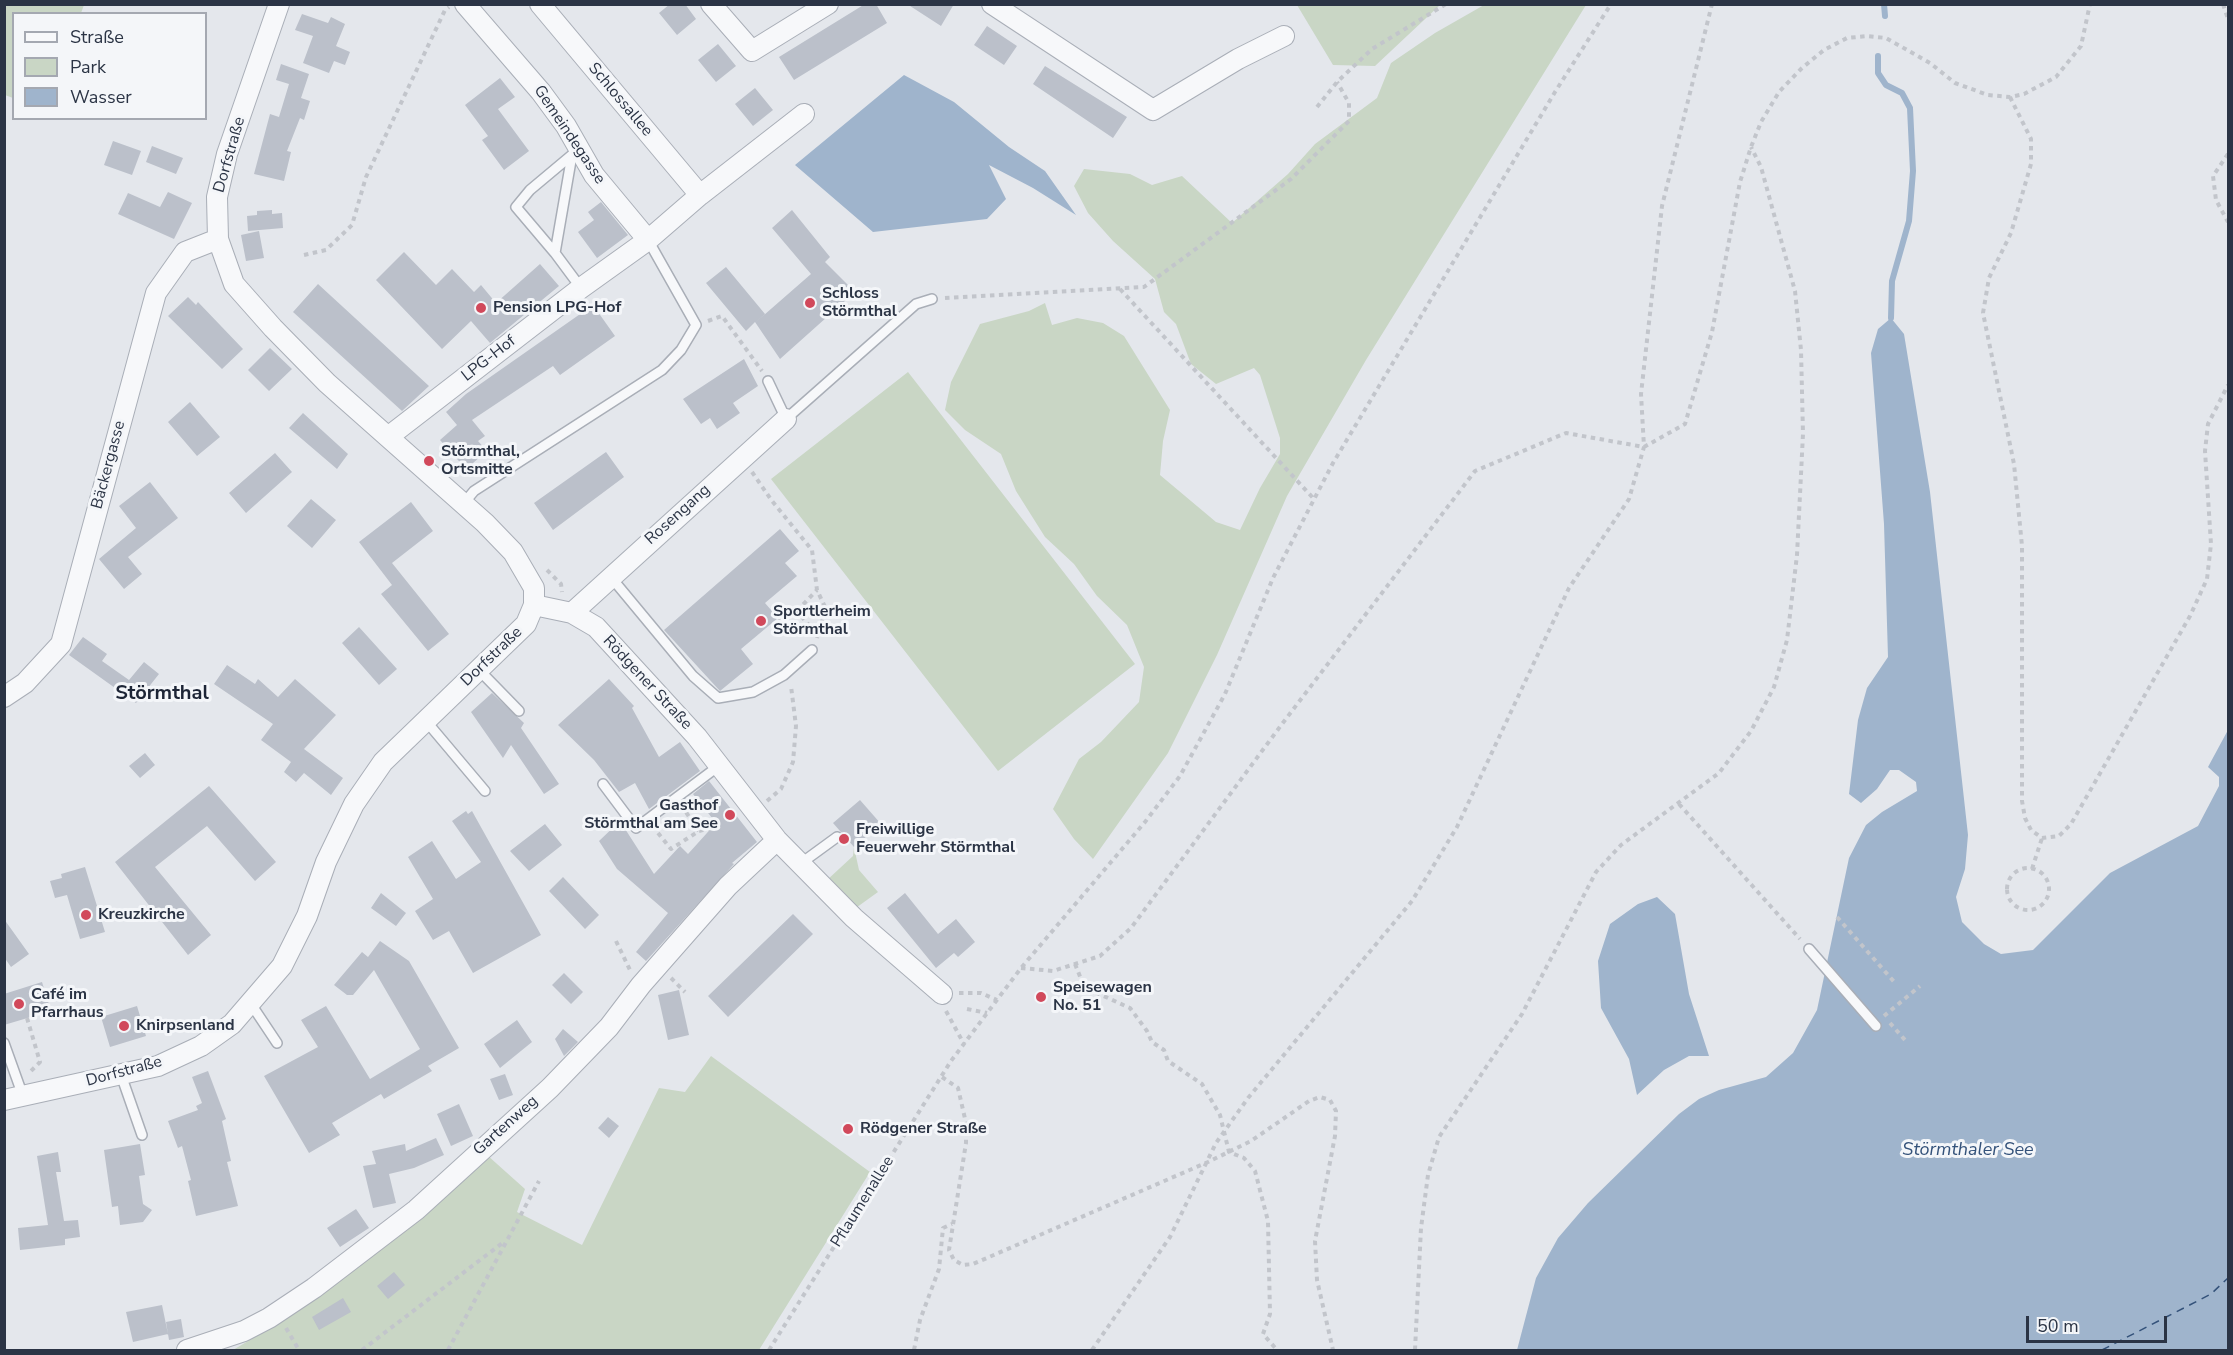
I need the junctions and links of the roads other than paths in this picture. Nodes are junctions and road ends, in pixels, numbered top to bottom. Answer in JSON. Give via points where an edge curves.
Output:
{"nodes":[{"id":1,"x":279,"y":4,"type":"edge"},
{"id":2,"x":465,"y":4,"type":"edge"},
{"id":3,"x":540,"y":4,"type":"edge"},
{"id":4,"x":711,"y":4,"type":"edge"},
{"id":5,"x":828,"y":4,"type":"edge"},
{"id":6,"x":992,"y":4,"type":"edge"},
{"id":7,"x":1284,"y":36,"type":"dead end"},
{"id":8,"x":804,"y":114,"type":"dead end"},
{"id":9,"x":576,"y":152,"type":"junction"},
{"id":10,"x":700,"y":195,"type":"junction"},
{"id":11,"x":218,"y":239,"type":"junction"},
{"id":12,"x":648,"y":240,"type":"junction"},
{"id":13,"x":555,"y":253,"type":"junction"},
{"id":14,"x":581,"y":288,"type":"junction"},
{"id":15,"x":932,"y":298,"type":"road end"},
{"id":16,"x":768,"y":381,"type":"road end"},
{"id":17,"x":786,"y":419,"type":"junction"},
{"id":18,"x":388,"y":437,"type":"junction"},
{"id":19,"x":464,"y":503,"type":"junction"},
{"id":20,"x":610,"y":576,"type":"junction"},
{"id":21,"x":534,"y":605,"type":"junction"},
{"id":22,"x":572,"y":613,"type":"junction"},
{"id":23,"x":812,"y":650,"type":"road end"},
{"id":24,"x":479,"y":670,"type":"junction"},
{"id":25,"x":4,"y":697,"type":"edge"},
{"id":26,"x":519,"y":711,"type":"dead end"},
{"id":27,"x":426,"y":721,"type":"junction"},
{"id":28,"x":720,"y":765,"type":"junction"},
{"id":29,"x":603,"y":784,"type":"dead end"},
{"id":30,"x":485,"y":791,"type":"dead end"},
{"id":31,"x":837,"y":837,"type":"dead end"},
{"id":32,"x":777,"y":840,"type":"junction"},
{"id":33,"x":800,"y":864,"type":"junction"},
{"id":34,"x":1809,"y":949,"type":"road end"},
{"id":35,"x":942,"y":994,"type":"road end"},
{"id":36,"x":251,"y":1004,"type":"junction"},
{"id":37,"x":1876,"y":1026,"type":"dead end"},
{"id":38,"x":4,"y":1043,"type":"edge"},
{"id":39,"x":277,"y":1043,"type":"dead end"},
{"id":40,"x":121,"y":1075,"type":"junction"},
{"id":41,"x":15,"y":1091,"type":"edge"},
{"id":42,"x":142,"y":1135,"type":"dead end"},
{"id":43,"x":187,"y":1350,"type":"edge"}],
"edges":[{"from":1,"to":11,"type":"street","name":"Dorfstraße","via":[[227,154],[217,197]]},
{"from":2,"to":9,"type":"street","name":"Gemeindegasse","via":[[541,92]]},
{"from":3,"to":10,"type":"street","name":"Schlossallee"},
{"from":4,"to":5,"type":"street","via":[[752,51]]},
{"from":6,"to":7,"type":"street","via":[[1153,110]]},
{"from":8,"to":10,"type":"street","name":"LPG-Hof"},
{"from":9,"to":12,"type":"street","name":"Gemeindegasse"},
{"from":9,"to":13,"type":"lane"},
{"from":9,"to":13,"type":"lane","via":[[530,190],[516,207]]},
{"from":10,"to":12,"type":"street","name":"LPG-Hof"},
{"from":11,"to":18,"type":"street","name":"Dorfstraße","via":[[234,284],[319,375]]},
{"from":11,"to":25,"type":"street","name":"Bäckergasse","via":[[185,252],[156,293],[61,644],[25,683]]},
{"from":12,"to":14,"type":"street","name":"LPG-Hof"},
{"from":12,"to":19,"type":"lane","via":[[696,325],[681,350],[662,370],[474,491]]},
{"from":13,"to":14,"type":"lane"},
{"from":14,"to":18,"type":"street","name":"LPG-Hof"},
{"from":15,"to":17,"type":"lane","via":[[916,304]]},
{"from":16,"to":17,"type":"lane"},
{"from":17,"to":20,"type":"street","name":"Rosengang"},
{"from":18,"to":19,"type":"street","name":"Dorfstraße"},
{"from":19,"to":21,"type":"street","name":"Dorfstraße","via":[[525,569],[534,588]]},
{"from":20,"to":22,"type":"street","name":"Rosengang"},
{"from":20,"to":23,"type":"lane","via":[[693,676],[718,698],[753,692],[784,675]]},
{"from":21,"to":22,"type":"street","name":"Rödgener Straße"},
{"from":21,"to":24,"type":"street","name":"Dorfstraße","via":[[526,624]]},
{"from":22,"to":28,"type":"street","name":"Rödgener Straße","via":[[596,627]]},
{"from":24,"to":26,"type":"lane"},
{"from":24,"to":27,"type":"street","name":"Dorfstraße"},
{"from":27,"to":30,"type":"lane"},
{"from":27,"to":36,"type":"street","name":"Dorfstraße","via":[[382,762],[354,804],[282,966]]},
{"from":28,"to":29,"type":"lane","via":[[636,828]]},
{"from":28,"to":32,"type":"street","name":"Rödgener Straße"},
{"from":31,"to":33,"type":"lane"},
{"from":32,"to":33,"type":"street","name":"Rödgener Straße"},
{"from":32,"to":43,"type":"street","name":"Gartenweg","via":[[728,886],[609,1027],[550,1088],[416,1210],[276,1313],[244,1331]]},
{"from":33,"to":35,"type":"street","name":"Rödgener Straße","via":[[854,918]]},
{"from":34,"to":37,"type":"lane"},
{"from":36,"to":39,"type":"lane"},
{"from":36,"to":40,"type":"street","name":"Dorfstraße","via":[[232,1024],[201,1046],[158,1066]]},
{"from":38,"to":41,"type":"lane"},
{"from":40,"to":41,"type":"street","name":"Dorfstraße"},
{"from":40,"to":42,"type":"lane"}]}
